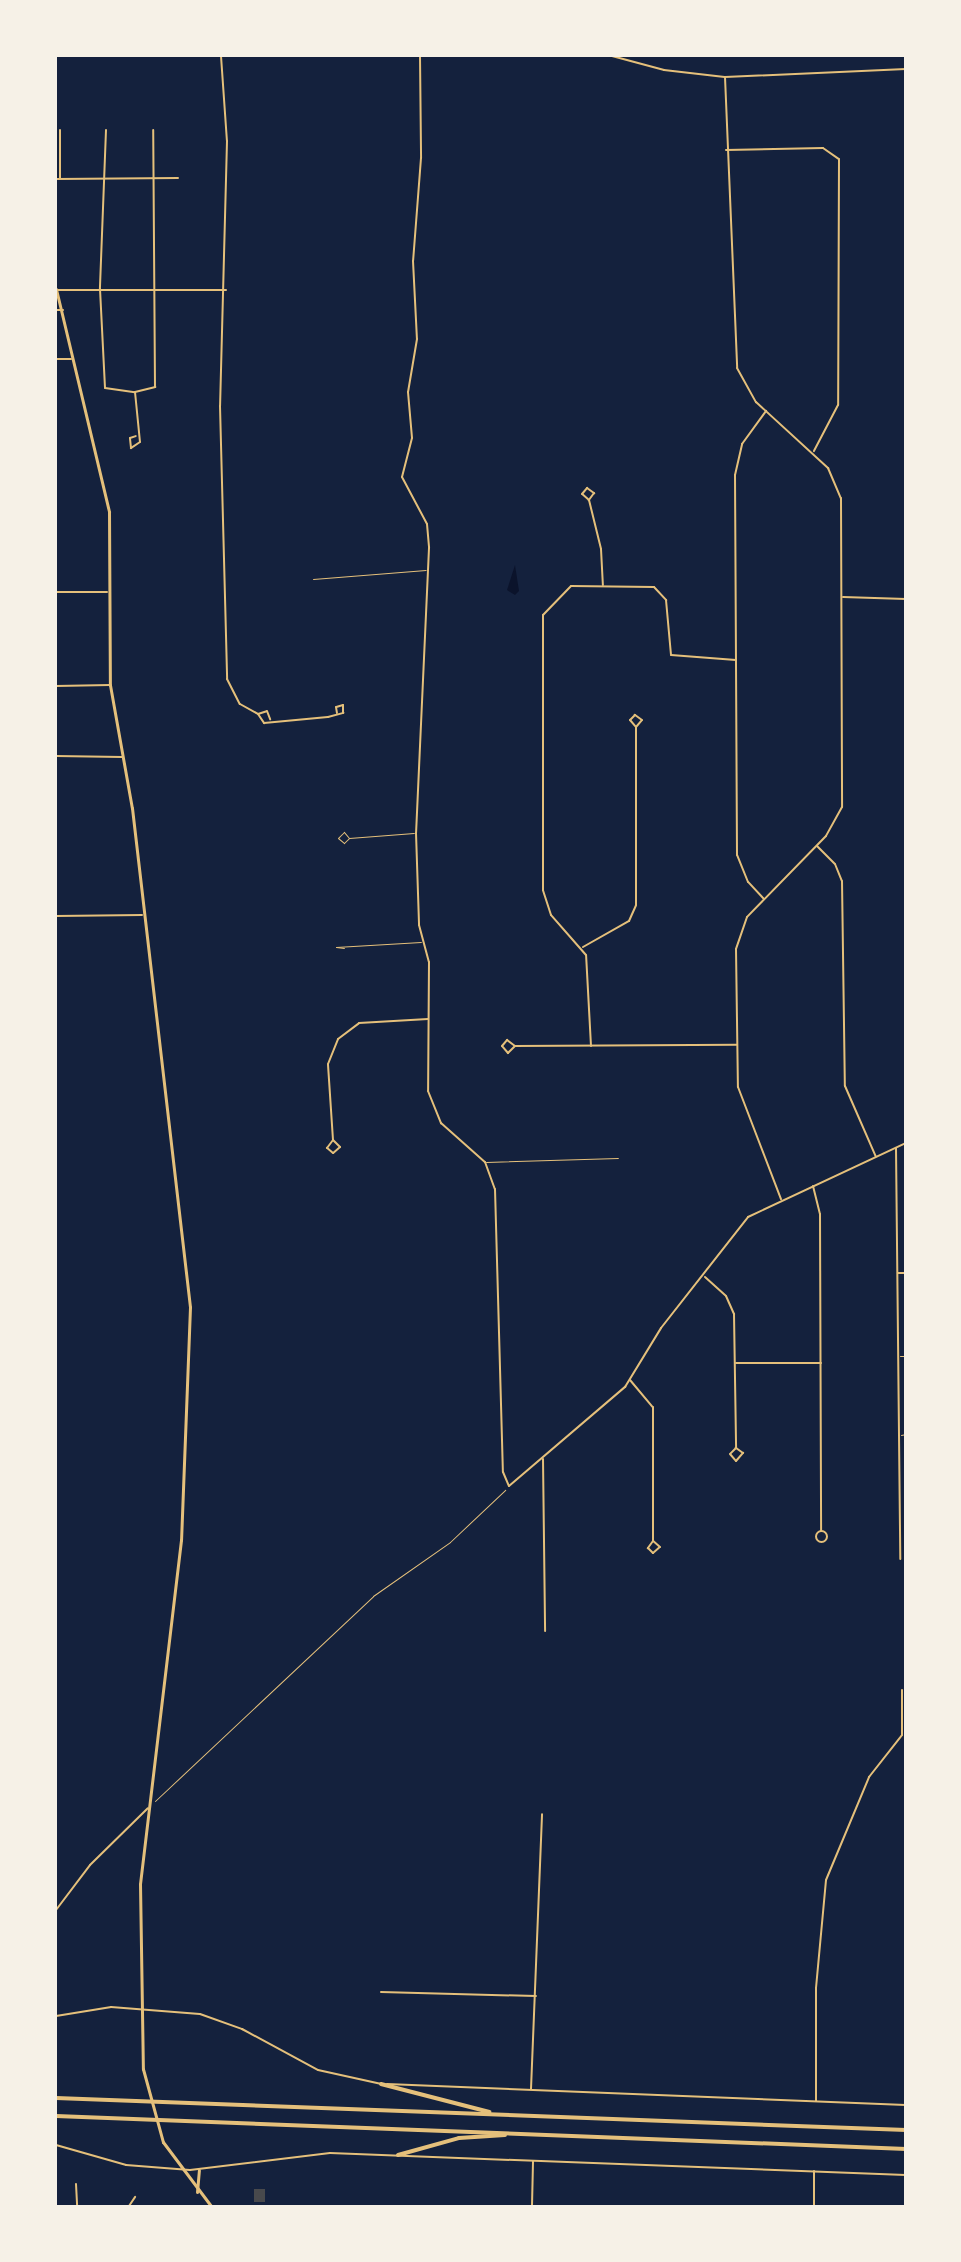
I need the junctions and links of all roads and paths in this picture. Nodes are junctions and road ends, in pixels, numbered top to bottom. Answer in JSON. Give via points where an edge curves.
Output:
{"nodes":[{"id":1,"x":221,"y":56,"type":"edge"},
{"id":2,"x":310,"y":56,"type":"edge"},
{"id":3,"x":315,"y":56,"type":"edge"},
{"id":4,"x":420,"y":56,"type":"edge"},
{"id":5,"x":612,"y":56,"type":"edge"},
{"id":6,"x":906,"y":69,"type":"edge"},
{"id":7,"x":725,"y":77,"type":"junction"},
{"id":8,"x":60,"y":130,"type":"dead end"},
{"id":9,"x":106,"y":130,"type":"dead end"},
{"id":10,"x":153,"y":130,"type":"dead end"},
{"id":11,"x":726,"y":150,"type":"junction"},
{"id":12,"x":153,"y":178,"type":"junction"},
{"id":13,"x":178,"y":178,"type":"dead end"},
{"id":14,"x":58,"y":179,"type":"edge"},
{"id":15,"x":101,"y":179,"type":"junction"},
{"id":16,"x":56,"y":289,"type":"edge"},
{"id":17,"x":154,"y":289,"type":"junction"},
{"id":18,"x":100,"y":290,"type":"junction"},
{"id":19,"x":226,"y":290,"type":"junction"},
{"id":20,"x":56,"y":310,"type":"edge"},
{"id":21,"x":63,"y":310,"type":"junction"},
{"id":22,"x":56,"y":359,"type":"edge"},
{"id":23,"x":71,"y":359,"type":"junction"},
{"id":24,"x":135,"y":392,"type":"junction"},
{"id":25,"x":766,"y":411,"type":"junction"},
{"id":26,"x":136,"y":436,"type":"junction"},
{"id":27,"x":813,"y":453,"type":"junction"},
{"id":28,"x":589,"y":500,"type":"junction"},
{"id":29,"x":428,"y":569,"type":"junction"},
{"id":30,"x":313,"y":579,"type":"dead end"},
{"id":31,"x":603,"y":585,"type":"junction"},
{"id":32,"x":56,"y":592,"type":"edge"},
{"id":33,"x":107,"y":592,"type":"junction"},
{"id":34,"x":843,"y":597,"type":"junction"},
{"id":35,"x":906,"y":598,"type":"edge"},
{"id":36,"x":736,"y":660,"type":"junction"},
{"id":37,"x":110,"y":685,"type":"junction"},
{"id":38,"x":56,"y":686,"type":"edge"},
{"id":39,"x":337,"y":713,"type":"dead end"},
{"id":40,"x":258,"y":714,"type":"junction"},
{"id":41,"x":270,"y":718,"type":"junction"},
{"id":42,"x":636,"y":727,"type":"junction"},
{"id":43,"x":56,"y":756,"type":"edge"},
{"id":44,"x":122,"y":757,"type":"junction"},
{"id":45,"x":416,"y":833,"type":"junction"},
{"id":46,"x":349,"y":838,"type":"dead end"},
{"id":47,"x":817,"y":846,"type":"junction"},
{"id":48,"x":764,"y":899,"type":"junction"},
{"id":49,"x":142,"y":915,"type":"junction"},
{"id":50,"x":56,"y":916,"type":"edge"},
{"id":51,"x":423,"y":941,"type":"junction"},
{"id":52,"x":344,"y":946,"type":"dead end"},
{"id":53,"x":583,"y":947,"type":"junction"},
{"id":54,"x":428,"y":1019,"type":"junction"},
{"id":55,"x":736,"y":1045,"type":"junction"},
{"id":56,"x":515,"y":1046,"type":"junction"},
{"id":57,"x":591,"y":1046,"type":"junction"},
{"id":58,"x":333,"y":1140,"type":"junction"},
{"id":59,"x":906,"y":1143,"type":"edge"},
{"id":60,"x":896,"y":1148,"type":"junction"},
{"id":61,"x":876,"y":1157,"type":"junction"},
{"id":62,"x":618,"y":1158,"type":"dead end"},
{"id":63,"x":485,"y":1162,"type":"junction"},
{"id":64,"x":813,"y":1186,"type":"junction"},
{"id":65,"x":782,"y":1199,"type":"junction"},
{"id":66,"x":897,"y":1273,"type":"junction"},
{"id":67,"x":906,"y":1273,"type":"edge"},
{"id":68,"x":705,"y":1277,"type":"junction"},
{"id":69,"x":898,"y":1356,"type":"junction"},
{"id":70,"x":906,"y":1356,"type":"edge"},
{"id":71,"x":821,"y":1363,"type":"junction"},
{"id":72,"x":735,"y":1364,"type":"junction"},
{"id":73,"x":630,"y":1380,"type":"junction"},
{"id":74,"x":906,"y":1434,"type":"edge"},
{"id":75,"x":899,"y":1435,"type":"junction"},
{"id":76,"x":736,"y":1448,"type":"junction"},
{"id":77,"x":543,"y":1459,"type":"junction"},
{"id":78,"x":509,"y":1486,"type":"junction"},
{"id":79,"x":900,"y":1504,"type":"junction"},
{"id":80,"x":906,"y":1504,"type":"edge"},
{"id":81,"x":820,"y":1531,"type":"dead end"},
{"id":82,"x":653,"y":1541,"type":"junction"},
{"id":83,"x":900,"y":1559,"type":"dead end"},
{"id":84,"x":545,"y":1631,"type":"dead end"},
{"id":85,"x":902,"y":1690,"type":"dead end"},
{"id":86,"x":150,"y":1806,"type":"junction"},
{"id":87,"x":542,"y":1814,"type":"dead end"},
{"id":88,"x":56,"y":1910,"type":"edge"},
{"id":89,"x":381,"y":1992,"type":"dead end"},
{"id":90,"x":536,"y":1996,"type":"junction"},
{"id":91,"x":141,"y":2008,"type":"junction"},
{"id":92,"x":56,"y":2016,"type":"edge"},
{"id":93,"x":381,"y":2084,"type":"junction"},
{"id":94,"x":531,"y":2091,"type":"junction"},
{"id":95,"x":56,"y":2098,"type":"edge"},
{"id":96,"x":816,"y":2101,"type":"junction"},
{"id":97,"x":906,"y":2105,"type":"edge"},
{"id":98,"x":507,"y":2115,"type":"junction"},
{"id":99,"x":56,"y":2116,"type":"edge"},
{"id":100,"x":906,"y":2130,"type":"edge"},
{"id":101,"x":526,"y":2134,"type":"junction"},
{"id":102,"x":56,"y":2145,"type":"edge"},
{"id":103,"x":906,"y":2149,"type":"edge"},
{"id":104,"x":398,"y":2155,"type":"junction"},
{"id":105,"x":533,"y":2161,"type":"junction"},
{"id":106,"x":179,"y":2170,"type":"junction"},
{"id":107,"x":199,"y":2170,"type":"junction"},
{"id":108,"x":814,"y":2171,"type":"junction"},
{"id":109,"x":906,"y":2175,"type":"edge"},
{"id":110,"x":76,"y":2184,"type":"dead end"},
{"id":111,"x":198,"y":2194,"type":"junction"},
{"id":112,"x":135,"y":2197,"type":"dead end"},
{"id":113,"x":77,"y":2206,"type":"edge"},
{"id":114,"x":129,"y":2206,"type":"edge"},
{"id":115,"x":211,"y":2206,"type":"edge"},
{"id":116,"x":532,"y":2206,"type":"edge"},
{"id":117,"x":814,"y":2206,"type":"edge"}],
"edges":[{"from":1,"to":19,"type":"street"},
{"from":2,"to":3,"type":"street"},
{"from":4,"to":29,"type":"street","via":[[421,158],[413,261],[417,339],[408,392],[412,438],[402,477],[427,524]]},
{"from":5,"to":7,"type":"street","via":[[664,70]]},
{"from":6,"to":7,"type":"street"},
{"from":7,"to":11,"type":"street"},
{"from":8,"to":14,"type":"street"},
{"from":9,"to":15,"type":"street"},
{"from":10,"to":12,"type":"street"},
{"from":11,"to":25,"type":"street","via":[[734,221],[735,360],[745,387]]},
{"from":11,"to":27,"type":"street","via":[[824,148],[839,159],[838,405]]},
{"from":12,"to":13,"type":"street"},
{"from":12,"to":15,"type":"street"},
{"from":12,"to":17,"type":"street"},
{"from":14,"to":15,"type":"street"},
{"from":15,"to":18,"type":"street"},
{"from":16,"to":18,"type":"street"},
{"from":16,"to":21,"type":"main road"},
{"from":17,"to":18,"type":"street"},
{"from":17,"to":19,"type":"street"},
{"from":17,"to":24,"type":"street","via":[[155,387]]},
{"from":18,"to":24,"type":"street","via":[[105,388]]},
{"from":19,"to":40,"type":"street","via":[[220,417],[227,679],[235,699]]},
{"from":20,"to":21,"type":"street"},
{"from":21,"to":23,"type":"main road"},
{"from":22,"to":23,"type":"street"},
{"from":23,"to":33,"type":"main road","via":[[109,512]]},
{"from":24,"to":26,"type":"street"},
{"from":25,"to":27,"type":"street"},
{"from":25,"to":36,"type":"street","via":[[745,437],[735,465]]},
{"from":26,"to":26,"type":"street","via":[[128,442],[131,448],[140,445]]},
{"from":27,"to":34,"type":"street","via":[[841,493]]},
{"from":28,"to":28,"type":"street","via":[[594,493],[587,488],[582,496]]},
{"from":28,"to":31,"type":"street","via":[[601,549]]},
{"from":29,"to":30,"type":"lane"},
{"from":29,"to":45,"type":"street"},
{"from":31,"to":36,"type":"street","via":[[650,586],[661,592],[667,645],[681,660]]},
{"from":31,"to":53,"type":"street","via":[[567,588],[542,620],[544,897],[555,921]]},
{"from":32,"to":33,"type":"street"},
{"from":33,"to":37,"type":"main road"},
{"from":34,"to":35,"type":"street"},
{"from":34,"to":47,"type":"street","via":[[843,799],[836,821]]},
{"from":36,"to":48,"type":"street","via":[[737,855],[748,882]]},
{"from":37,"to":38,"type":"street"},
{"from":37,"to":44,"type":"main road"},
{"from":39,"to":41,"type":"street"},
{"from":40,"to":41,"type":"street","via":[[267,711]]},
{"from":40,"to":41,"type":"street","via":[[262,723]]},
{"from":42,"to":42,"type":"street","via":[[642,720],[635,714],[630,720]]},
{"from":42,"to":53,"type":"street","via":[[636,905],[629,921]]},
{"from":43,"to":44,"type":"street"},
{"from":44,"to":49,"type":"main road"},
{"from":45,"to":46,"type":"lane"},
{"from":45,"to":51,"type":"street"},
{"from":47,"to":48,"type":"street"},
{"from":47,"to":61,"type":"street","via":[[836,864],[842,881],[845,1086]]},
{"from":48,"to":55,"type":"street","via":[[743,924],[736,942]]},
{"from":49,"to":50,"type":"street"},
{"from":49,"to":86,"type":"main road","via":[[190,1307],[181,1540]]},
{"from":51,"to":52,"type":"lane"},
{"from":51,"to":54,"type":"street"},
{"from":53,"to":57,"type":"street","via":[[590,977]]},
{"from":54,"to":58,"type":"street","via":[[359,1023],[338,1039],[328,1067]]},
{"from":54,"to":63,"type":"street","via":[[431,1105],[445,1128]]},
{"from":55,"to":57,"type":"street"},
{"from":55,"to":65,"type":"street","via":[[738,1088]]},
{"from":56,"to":56,"type":"street","via":[[510,1040],[502,1046],[508,1053]]},
{"from":56,"to":57,"type":"street"},
{"from":58,"to":58,"type":"street","via":[[327,1146],[333,1153],[340,1147]]},
{"from":59,"to":60,"type":"street"},
{"from":60,"to":61,"type":"street"},
{"from":60,"to":66,"type":"street"},
{"from":61,"to":64,"type":"street"},
{"from":62,"to":63,"type":"lane"},
{"from":63,"to":78,"type":"street","via":[[498,1208],[503,1472]]},
{"from":64,"to":65,"type":"street"},
{"from":64,"to":71,"type":"street","via":[[820,1214]]},
{"from":65,"to":68,"type":"street","via":[[740,1225]]},
{"from":66,"to":67,"type":"street"},
{"from":66,"to":69,"type":"street"},
{"from":68,"to":72,"type":"street","via":[[732,1307]]},
{"from":68,"to":73,"type":"street","via":[[661,1328]]},
{"from":69,"to":70,"type":"lane"},
{"from":69,"to":75,"type":"street"},
{"from":71,"to":72,"type":"street"},
{"from":71,"to":81,"type":"street"},
{"from":72,"to":76,"type":"street"},
{"from":73,"to":77,"type":"street"},
{"from":73,"to":82,"type":"street","via":[[653,1407]]},
{"from":74,"to":75,"type":"lane"},
{"from":75,"to":79,"type":"street"},
{"from":76,"to":76,"type":"street","via":[[730,1454],[736,1461],[743,1455]]},
{"from":77,"to":78,"type":"street"},
{"from":77,"to":84,"type":"street"},
{"from":78,"to":86,"type":"path","via":[[450,1542],[373,1596]]},
{"from":79,"to":80,"type":"lane"},
{"from":79,"to":83,"type":"street"},
{"from":82,"to":82,"type":"street","via":[[648,1546],[653,1554],[660,1547]]},
{"from":85,"to":96,"type":"street","via":[[902,1735],[869,1777],[826,1880],[816,1988]]},
{"from":86,"to":88,"type":"street","via":[[96,1858]]},
{"from":86,"to":91,"type":"main road","via":[[140,1884]]},
{"from":87,"to":90,"type":"street"},
{"from":89,"to":90,"type":"street"},
{"from":90,"to":94,"type":"street"},
{"from":91,"to":92,"type":"street"},
{"from":91,"to":93,"type":"street","via":[[216,2018],[318,2070]]},
{"from":91,"to":106,"type":"main road","via":[[145,2084],[160,2137]]},
{"from":93,"to":94,"type":"street"},
{"from":93,"to":98,"type":"highway"},
{"from":94,"to":96,"type":"street"},
{"from":95,"to":98,"type":"highway"},
{"from":96,"to":97,"type":"street"},
{"from":98,"to":100,"type":"highway"},
{"from":99,"to":101,"type":"highway"},
{"from":101,"to":103,"type":"highway"},
{"from":101,"to":104,"type":"highway","via":[[464,2137]]},
{"from":102,"to":106,"type":"street","via":[[126,2165]]},
{"from":104,"to":105,"type":"street"},
{"from":104,"to":107,"type":"street","via":[[309,2154]]},
{"from":105,"to":108,"type":"street"},
{"from":105,"to":116,"type":"street"},
{"from":106,"to":107,"type":"street"},
{"from":106,"to":111,"type":"main road"},
{"from":107,"to":111,"type":"main road"},
{"from":108,"to":109,"type":"street"},
{"from":108,"to":117,"type":"street"},
{"from":110,"to":113,"type":"street"},
{"from":111,"to":115,"type":"main road"},
{"from":112,"to":114,"type":"street"}]}
